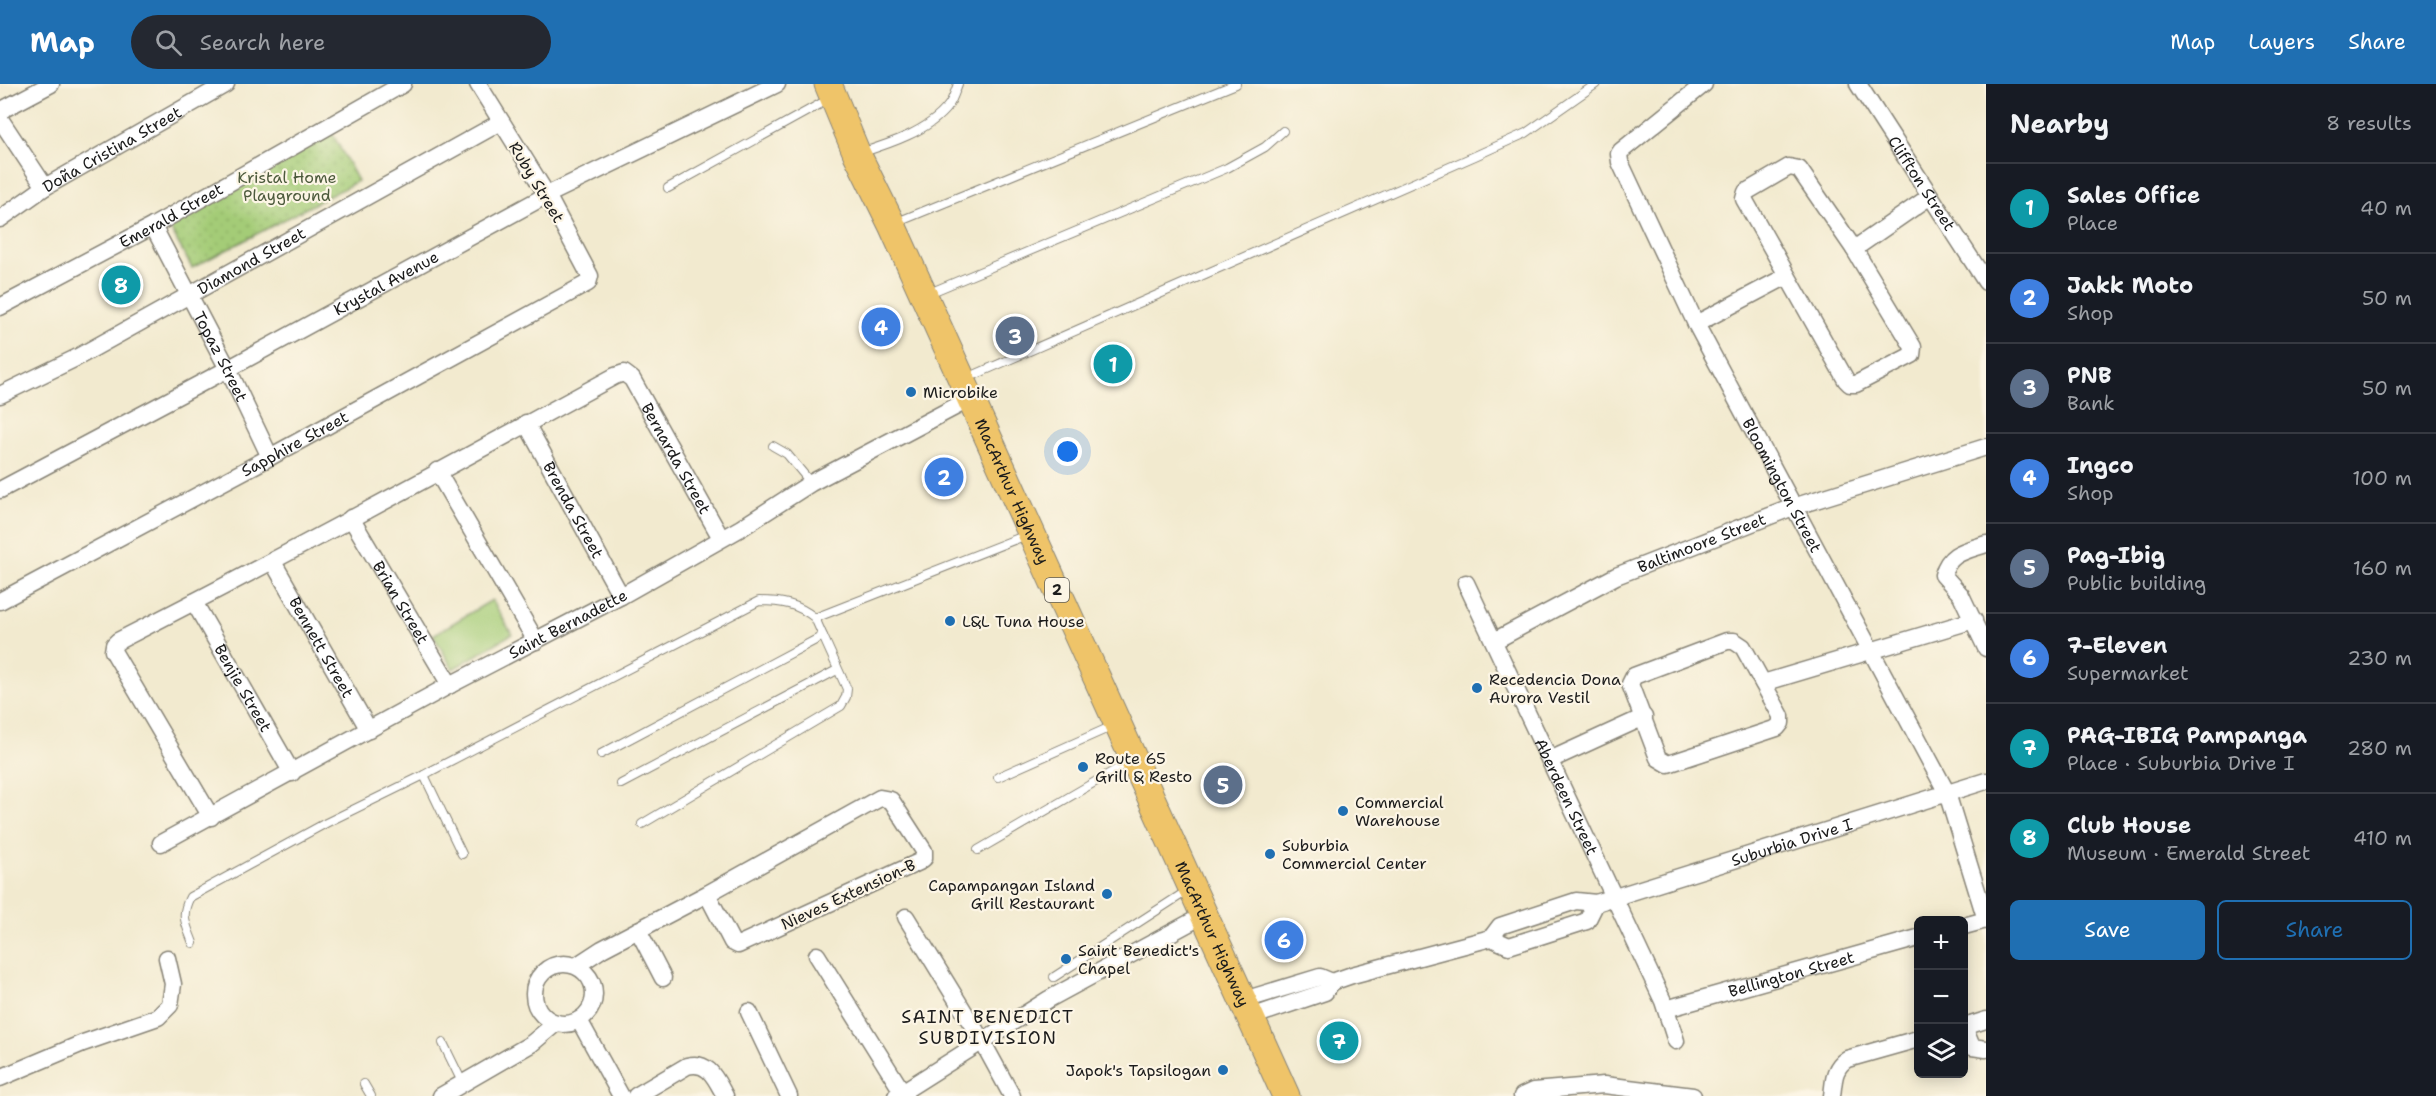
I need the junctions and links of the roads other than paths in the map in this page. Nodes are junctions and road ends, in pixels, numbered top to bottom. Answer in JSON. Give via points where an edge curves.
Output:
{"nodes":[{"id":1,"x":51,"y":84,"type":"edge"},
{"id":2,"x":226,"y":84,"type":"edge"},
{"id":3,"x":403,"y":84,"type":"edge"},
{"id":4,"x":478,"y":84,"type":"edge"},
{"id":5,"x":777,"y":84,"type":"edge"},
{"id":6,"x":958,"y":84,"type":"edge"},
{"id":7,"x":1236,"y":84,"type":"edge"},
{"id":8,"x":1596,"y":84,"type":"edge"},
{"id":9,"x":1704,"y":84,"type":"edge"},
{"id":10,"x":1858,"y":84,"type":"edge"},
{"id":11,"x":831,"y":90,"type":"edge"},
{"id":12,"x":0,"y":111,"type":"edge"},
{"id":13,"x":0,"y":119,"type":"edge"},
{"id":14,"x":501,"y":122,"type":"junction"},
{"id":15,"x":1283,"y":131,"type":"dead end"},
{"id":16,"x":857,"y":154,"type":"junction"},
{"id":17,"x":45,"y":187,"type":"junction"},
{"id":18,"x":668,"y":188,"type":"dead end"},
{"id":19,"x":547,"y":195,"type":"junction"},
{"id":20,"x":1929,"y":197,"type":"junction"},
{"id":21,"x":0,"y":219,"type":"edge"},
{"id":22,"x":892,"y":225,"type":"junction"},
{"id":23,"x":153,"y":226,"type":"junction"},
{"id":24,"x":1854,"y":249,"type":"junction"},
{"id":25,"x":1787,"y":276,"type":"junction"},
{"id":26,"x":1986,"y":282,"type":"edge"},
{"id":27,"x":588,"y":283,"type":"joint"},
{"id":28,"x":187,"y":295,"type":"junction"},
{"id":29,"x":924,"y":296,"type":"junction"},
{"id":30,"x":0,"y":307,"type":"edge"},
{"id":31,"x":1696,"y":324,"type":"junction"},
{"id":32,"x":228,"y":369,"type":"junction"},
{"id":33,"x":966,"y":389,"type":"junction"},
{"id":34,"x":0,"y":395,"type":"edge"},
{"id":35,"x":526,"y":423,"type":"junction"},
{"id":36,"x":773,"y":446,"type":"dead end"},
{"id":37,"x":1986,"y":447,"type":"edge"},
{"id":38,"x":270,"y":457,"type":"junction"},
{"id":39,"x":437,"y":471,"type":"junction"},
{"id":40,"x":811,"y":483,"type":"junction"},
{"id":41,"x":0,"y":490,"type":"edge"},
{"id":42,"x":1793,"y":507,"type":"junction"},
{"id":43,"x":351,"y":518,"type":"junction"},
{"id":44,"x":1031,"y":533,"type":"junction"},
{"id":45,"x":721,"y":538,"type":"junction"},
{"id":46,"x":1986,"y":544,"type":"edge"},
{"id":47,"x":273,"y":562,"type":"junction"},
{"id":48,"x":1467,"y":583,"type":"dead end"},
{"id":49,"x":621,"y":596,"type":"junction"},
{"id":50,"x":0,"y":601,"type":"edge"},
{"id":51,"x":194,"y":602,"type":"junction"},
{"id":52,"x":815,"y":618,"type":"junction"},
{"id":53,"x":1974,"y":620,"type":"junction"},
{"id":54,"x":823,"y":636,"type":"junction"},
{"id":55,"x":536,"y":641,"type":"junction"},
{"id":56,"x":1494,"y":641,"type":"junction"},
{"id":57,"x":1986,"y":648,"type":"edge"},
{"id":58,"x":1869,"y":649,"type":"junction"},
{"id":59,"x":837,"y":670,"type":"junction"},
{"id":60,"x":1763,"y":683,"type":"junction"},
{"id":61,"x":450,"y":685,"type":"junction"},
{"id":62,"x":1644,"y":717,"type":"junction"},
{"id":63,"x":1118,"y":724,"type":"junction"},
{"id":64,"x":369,"y":730,"type":"junction"},
{"id":65,"x":601,"y":754,"type":"dead end"},
{"id":66,"x":1134,"y":759,"type":"junction"},
{"id":67,"x":1550,"y":760,"type":"junction"},
{"id":68,"x":292,"y":772,"type":"junction"},
{"id":69,"x":424,"y":775,"type":"junction"},
{"id":70,"x":998,"y":777,"type":"dead end"},
{"id":71,"x":1986,"y":782,"type":"edge"},
{"id":72,"x":621,"y":784,"type":"dead end"},
{"id":73,"x":1947,"y":793,"type":"junction"},
{"id":74,"x":211,"y":817,"type":"junction"},
{"id":75,"x":642,"y":824,"type":"dead end"},
{"id":76,"x":161,"y":843,"type":"dead end"},
{"id":77,"x":978,"y":850,"type":"dead end"},
{"id":78,"x":462,"y":854,"type":"dead end"},
{"id":79,"x":1192,"y":888,"type":"junction"},
{"id":80,"x":707,"y":894,"type":"junction"},
{"id":81,"x":1615,"y":897,"type":"junction"},
{"id":82,"x":1204,"y":915,"type":"junction"},
{"id":83,"x":906,"y":917,"type":"dead end"},
{"id":84,"x":1986,"y":920,"type":"edge"},
{"id":85,"x":1968,"y":925,"type":"edge"},
{"id":86,"x":638,"y":930,"type":"junction"},
{"id":87,"x":1914,"y":939,"type":"edge"},
{"id":88,"x":193,"y":943,"type":"dead end"},
{"id":89,"x":817,"y":955,"type":"dead end"},
{"id":90,"x":167,"y":958,"type":"dead end"},
{"id":91,"x":576,"y":966,"type":"junction"},
{"id":92,"x":1054,"y":977,"type":"dead end"},
{"id":93,"x":663,"y":978,"type":"dead end"},
{"id":94,"x":1247,"y":1009,"type":"junction"},
{"id":95,"x":1666,"y":1009,"type":"junction"},
{"id":96,"x":749,"y":1012,"type":"dead end"},
{"id":97,"x":579,"y":1020,"type":"junction"},
{"id":98,"x":1986,"y":1020,"type":"edge"},
{"id":99,"x":556,"y":1023,"type":"junction"},
{"id":100,"x":1968,"y":1026,"type":"edge"},
{"id":101,"x":1968,"y":1037,"type":"edge"},
{"id":102,"x":1914,"y":1040,"type":"edge"},
{"id":103,"x":982,"y":1041,"type":"junction"},
{"id":104,"x":1676,"y":1041,"type":"dead end"},
{"id":105,"x":443,"y":1043,"type":"dead end"},
{"id":106,"x":1986,"y":1049,"type":"edge"},
{"id":107,"x":0,"y":1078,"type":"edge"},
{"id":108,"x":364,"y":1084,"type":"dead end"},
{"id":109,"x":464,"y":1084,"type":"junction"},
{"id":110,"x":902,"y":1095,"type":"edge"},
{"id":111,"x":371,"y":1096,"type":"edge"},
{"id":112,"x":441,"y":1096,"type":"edge"},
{"id":113,"x":621,"y":1096,"type":"edge"},
{"id":114,"x":636,"y":1096,"type":"edge"},
{"id":115,"x":725,"y":1096,"type":"edge"},
{"id":116,"x":789,"y":1096,"type":"edge"},
{"id":117,"x":1012,"y":1096,"type":"edge"},
{"id":118,"x":1286,"y":1096,"type":"edge"},
{"id":119,"x":1522,"y":1096,"type":"edge"},
{"id":120,"x":1693,"y":1096,"type":"edge"},
{"id":121,"x":1832,"y":1096,"type":"edge"}],
"edges":[{"from":1,"to":12,"type":"street"},
{"from":2,"to":17,"type":"street","name":"Doña Cristina Street"},
{"from":3,"to":23,"type":"street","name":"Emerald Street"},
{"from":4,"to":14,"type":"street","name":"Ruby Street"},
{"from":5,"to":19,"type":"street","name":"Krystal Avenue"},
{"from":6,"to":16,"type":"lane","via":[[950,104],[935,118],[917,130]]},
{"from":7,"to":22,"type":"lane"},
{"from":8,"to":33,"type":"lane","via":[[1526,133]]},
{"from":9,"to":31,"type":"street","name":"Bloomington Street","via":[[1621,151],[1619,157]]},
{"from":10,"to":20,"type":"street","name":"Cliffton Street"},
{"from":11,"to":16,"type":"highway","name":"MacArthur Highway","number":"2"},
{"from":11,"to":18,"type":"lane"},
{"from":13,"to":17,"type":"street"},
{"from":14,"to":19,"type":"street","name":"Ruby Street"},
{"from":14,"to":28,"type":"street","name":"Diamond Street"},
{"from":15,"to":29,"type":"lane","via":[[1265,147],[1227,168]]},
{"from":16,"to":22,"type":"highway","name":"MacArthur Highway","number":"2"},
{"from":17,"to":21,"type":"street","name":"Doña Cristina Street"},
{"from":19,"to":27,"type":"street","name":"Ruby Street","via":[[590,276]]},
{"from":19,"to":32,"type":"street","name":"Krystal Avenue"},
{"from":20,"to":24,"type":"street"},
{"from":20,"to":26,"type":"street","name":"Cliffton Street"},
{"from":22,"to":29,"type":"highway","name":"MacArthur Highway","number":"2"},
{"from":23,"to":28,"type":"street","name":"Topaz Street"},
{"from":23,"to":30,"type":"street","name":"Emerald Street"},
{"from":24,"to":25,"type":"street","via":[[1799,169],[1789,167],[1746,192],[1744,199]]},
{"from":24,"to":25,"type":"street","via":[[1914,347],[1912,355],[1856,384],[1846,380]]},
{"from":25,"to":31,"type":"street"},
{"from":27,"to":38,"type":"street","name":"Sapphire Street"},
{"from":28,"to":32,"type":"street","name":"Topaz Street"},
{"from":28,"to":34,"type":"street","name":"Diamond Street","via":[[76,358]]},
{"from":29,"to":33,"type":"highway","name":"MacArthur Highway","number":"2"},
{"from":31,"to":42,"type":"street","name":"Bloomington Street"},
{"from":32,"to":38,"type":"street","name":"Topaz Street"},
{"from":32,"to":41,"type":"street","name":"Krystal Avenue"},
{"from":33,"to":40,"type":"street","name":"Saint Bernadette"},
{"from":33,"to":44,"type":"highway","name":"MacArthur Highway","number":"2"},
{"from":35,"to":39,"type":"street"},
{"from":35,"to":45,"type":"street","name":"Bernarda Street","via":[[624,373],[632,379]]},
{"from":35,"to":49,"type":"street","name":"Brenda Street"},
{"from":36,"to":40,"type":"lane","via":[[787,454]]},
{"from":37,"to":42,"type":"street","name":"Baltimoore Street"},
{"from":38,"to":50,"type":"street","name":"Sapphire Street"},
{"from":39,"to":43,"type":"street"},
{"from":39,"to":55,"type":"street"},
{"from":40,"to":45,"type":"street","name":"Saint Bernadette"},
{"from":42,"to":56,"type":"street","name":"Baltimoore Street","via":[[1616,576]]},
{"from":42,"to":58,"type":"street","name":"Bloomington Street"},
{"from":43,"to":47,"type":"street"},
{"from":43,"to":61,"type":"street","name":"Brian Street"},
{"from":44,"to":52,"type":"lane"},
{"from":44,"to":63,"type":"highway","name":"MacArthur Highway","number":"2"},
{"from":45,"to":49,"type":"street","name":"Saint Bernadette"},
{"from":46,"to":53,"type":"street","via":[[1953,556],[1946,562],[1943,574]]},
{"from":47,"to":51,"type":"street"},
{"from":47,"to":64,"type":"street","name":"Bennett Street"},
{"from":48,"to":56,"type":"street","name":"Aberdeen Street"},
{"from":49,"to":55,"type":"street","name":"Saint Bernadette"},
{"from":51,"to":68,"type":"street","name":"Benjie Street"},
{"from":51,"to":74,"type":"street","via":[[118,641],[113,651]]},
{"from":52,"to":54,"type":"lane"},
{"from":52,"to":69,"type":"lane","via":[[791,603],[759,601]]},
{"from":53,"to":57,"type":"street"},
{"from":53,"to":58,"type":"street"},
{"from":54,"to":59,"type":"lane"},
{"from":54,"to":65,"type":"lane"},
{"from":55,"to":61,"type":"street","name":"Saint Bernadette"},
{"from":56,"to":67,"type":"street","name":"Aberdeen Street"},
{"from":58,"to":60,"type":"street"},
{"from":58,"to":73,"type":"street","name":"Bloomington Street"},
{"from":59,"to":72,"type":"lane"},
{"from":59,"to":75,"type":"lane","via":[[847,689],[841,706]]},
{"from":60,"to":62,"type":"street","via":[[1743,647],[1727,641],[1634,676],[1630,684]]},
{"from":60,"to":62,"type":"street","via":[[1781,716],[1777,728],[1668,764],[1658,758]]},
{"from":61,"to":64,"type":"street","name":"Saint Bernadette"},
{"from":62,"to":67,"type":"street"},
{"from":63,"to":66,"type":"highway","name":"MacArthur Highway","number":"2"},
{"from":63,"to":70,"type":"lane"},
{"from":64,"to":68,"type":"street","name":"Saint Bernadette"},
{"from":66,"to":77,"type":"lane"},
{"from":66,"to":79,"type":"highway","name":"MacArthur Highway","number":"2"},
{"from":67,"to":81,"type":"street","name":"Aberdeen Street"},
{"from":68,"to":74,"type":"street","name":"Saint Bernadette"},
{"from":69,"to":78,"type":"lane"},
{"from":69,"to":88,"type":"lane","via":[[190,897],[184,918]]},
{"from":71,"to":73,"type":"street","name":"Suburbia Drive I"},
{"from":73,"to":81,"type":"street","name":"Suburbia Drive I"},
{"from":73,"to":84,"type":"street","name":"Bloomington Street"},
{"from":74,"to":76,"type":"street","name":"Saint Bernadette"},
{"from":79,"to":82,"type":"highway","name":"MacArthur Highway","number":"2"},
{"from":79,"to":92,"type":"lane"},
{"from":80,"to":80,"type":"street","name":"Nieves Extension-B","via":[[880,798],[891,800],[924,851],[920,862],[738,945],[732,942]]},
{"from":80,"to":86,"type":"street","name":"Nieves Extension-B"},
{"from":81,"to":94,"type":"street","name":"Suburbia Drive I","via":[[1596,903],[1576,901],[1500,926],[1491,938],[1332,982],[1325,992]]},
{"from":81,"to":95,"type":"street","name":"Aberdeen Street"},
{"from":82,"to":94,"type":"highway","name":"MacArthur Highway","number":"2"},
{"from":82,"to":103,"type":"street","via":[[1049,999]]},
{"from":83,"to":103,"type":"street"},
{"from":84,"to":85,"type":"street"},
{"from":86,"to":91,"type":"street","name":"Nieves Extension-B"},
{"from":86,"to":93,"type":"street"},
{"from":87,"to":95,"type":"street","name":"Bellington Street"},
{"from":89,"to":110,"type":"street"},
{"from":90,"to":107,"type":"street","via":[[172,984],[170,1005],[158,1017]]},
{"from":91,"to":97,"type":"street","via":[[584,971],[593,987],[591,1006]]},
{"from":91,"to":99,"type":"street","via":[[566,964],[547,969],[535,984],[535,1003],[547,1019]]},
{"from":94,"to":118,"type":"highway","name":"MacArthur Highway","number":"2"},
{"from":95,"to":104,"type":"street","name":"Aberdeen Street"},
{"from":96,"to":116,"type":"street"},
{"from":97,"to":99,"type":"street"},
{"from":97,"to":113,"type":"street"},
{"from":98,"to":100,"type":"street"},
{"from":99,"to":109,"type":"street","via":[[531,1044]]},
{"from":101,"to":106,"type":"street","via":[[1972,1047]]},
{"from":102,"to":121,"type":"street","via":[[1838,1064]]},
{"from":103,"to":110,"type":"street"},
{"from":103,"to":117,"type":"street"},
{"from":105,"to":109,"type":"lane"},
{"from":108,"to":111,"type":"lane"},
{"from":109,"to":112,"type":"street"},
{"from":114,"to":115,"type":"street","via":[[696,1064],[709,1069]]},
{"from":119,"to":120,"type":"street","via":[[1533,1091],[1604,1085]]}]}
